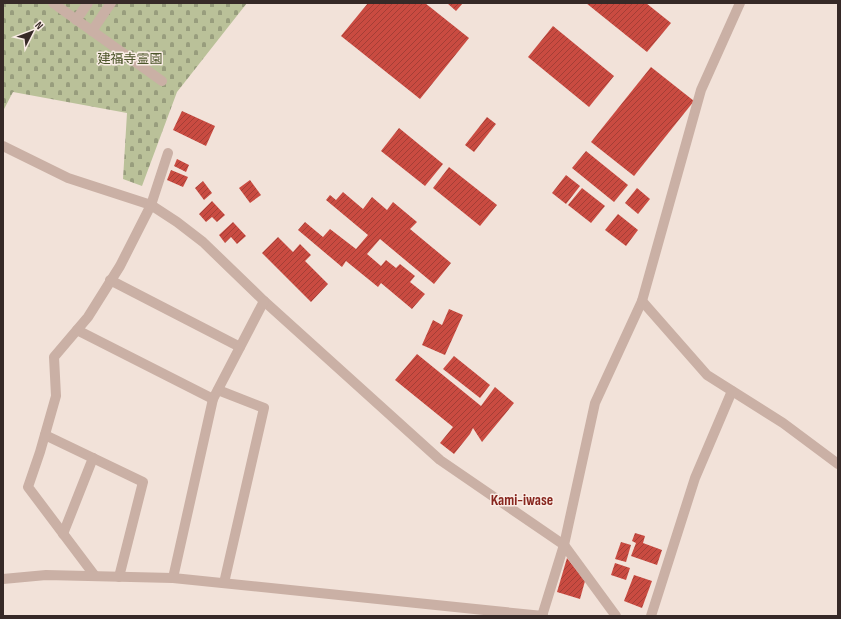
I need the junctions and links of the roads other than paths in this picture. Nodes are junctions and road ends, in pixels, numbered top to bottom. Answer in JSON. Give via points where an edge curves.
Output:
{"nodes":[{"id":1,"x":53,"y":3,"type":"edge"},
{"id":2,"x":88,"y":3,"type":"edge"},
{"id":3,"x":110,"y":3,"type":"edge"},
{"id":4,"x":740,"y":3,"type":"edge"},
{"id":5,"x":76,"y":20,"type":"junction"},
{"id":6,"x":92,"y":31,"type":"junction"},
{"id":7,"x":162,"y":81,"type":"dead end"},
{"id":8,"x":3,"y":146,"type":"edge"},
{"id":9,"x":168,"y":153,"type":"dead end"},
{"id":10,"x":151,"y":206,"type":"junction"},
{"id":11,"x":110,"y":280,"type":"junction"},
{"id":12,"x":264,"y":301,"type":"junction"},
{"id":13,"x":642,"y":301,"type":"junction"},
{"id":14,"x":77,"y":330,"type":"junction"},
{"id":15,"x":240,"y":346,"type":"junction"},
{"id":16,"x":732,"y":391,"type":"junction"},
{"id":17,"x":215,"y":394,"type":"junction"},
{"id":18,"x":45,"y":435,"type":"junction"},
{"id":19,"x":94,"y":458,"type":"junction"},
{"id":20,"x":838,"y":464,"type":"edge"},
{"id":21,"x":63,"y":534,"type":"junction"},
{"id":22,"x":564,"y":545,"type":"junction"},
{"id":23,"x":95,"y":576,"type":"junction"},
{"id":24,"x":119,"y":577,"type":"junction"},
{"id":25,"x":3,"y":578,"type":"edge"},
{"id":26,"x":173,"y":578,"type":"junction"},
{"id":27,"x":224,"y":583,"type":"junction"},
{"id":28,"x":542,"y":616,"type":"edge"},
{"id":29,"x":616,"y":616,"type":"edge"},
{"id":30,"x":651,"y":616,"type":"edge"}],
"edges":[{"from":1,"to":5,"type":"street"},
{"from":2,"to":5,"type":"street"},
{"from":3,"to":6,"type":"street"},
{"from":4,"to":13,"type":"street","via":[[701,90]]},
{"from":5,"to":6,"type":"street"},
{"from":6,"to":7,"type":"street"},
{"from":8,"to":10,"type":"street","via":[[68,178]]},
{"from":9,"to":10,"type":"street"},
{"from":10,"to":11,"type":"street"},
{"from":10,"to":12,"type":"street","via":[[178,222],[203,242]]},
{"from":11,"to":14,"type":"street","via":[[88,318]]},
{"from":11,"to":15,"type":"street"},
{"from":12,"to":15,"type":"street"},
{"from":12,"to":22,"type":"street","via":[[440,460]]},
{"from":13,"to":16,"type":"street","via":[[707,375]]},
{"from":13,"to":22,"type":"street","via":[[595,403]]},
{"from":14,"to":17,"type":"street"},
{"from":14,"to":18,"type":"street","via":[[54,357],[56,396]]},
{"from":15,"to":17,"type":"street"},
{"from":16,"to":20,"type":"street","via":[[783,423]]},
{"from":16,"to":30,"type":"street","via":[[695,478]]},
{"from":17,"to":26,"type":"street"},
{"from":17,"to":27,"type":"street","via":[[264,408]]},
{"from":18,"to":19,"type":"street"},
{"from":18,"to":21,"type":"street","via":[[28,487]]},
{"from":19,"to":21,"type":"street"},
{"from":19,"to":24,"type":"street","via":[[143,482]]},
{"from":21,"to":23,"type":"street"},
{"from":22,"to":28,"type":"street"},
{"from":22,"to":29,"type":"street"},
{"from":23,"to":24,"type":"street"},
{"from":23,"to":25,"type":"street","via":[[46,575]]},
{"from":24,"to":26,"type":"street"},
{"from":26,"to":27,"type":"street"},
{"from":27,"to":28,"type":"street"}]}
